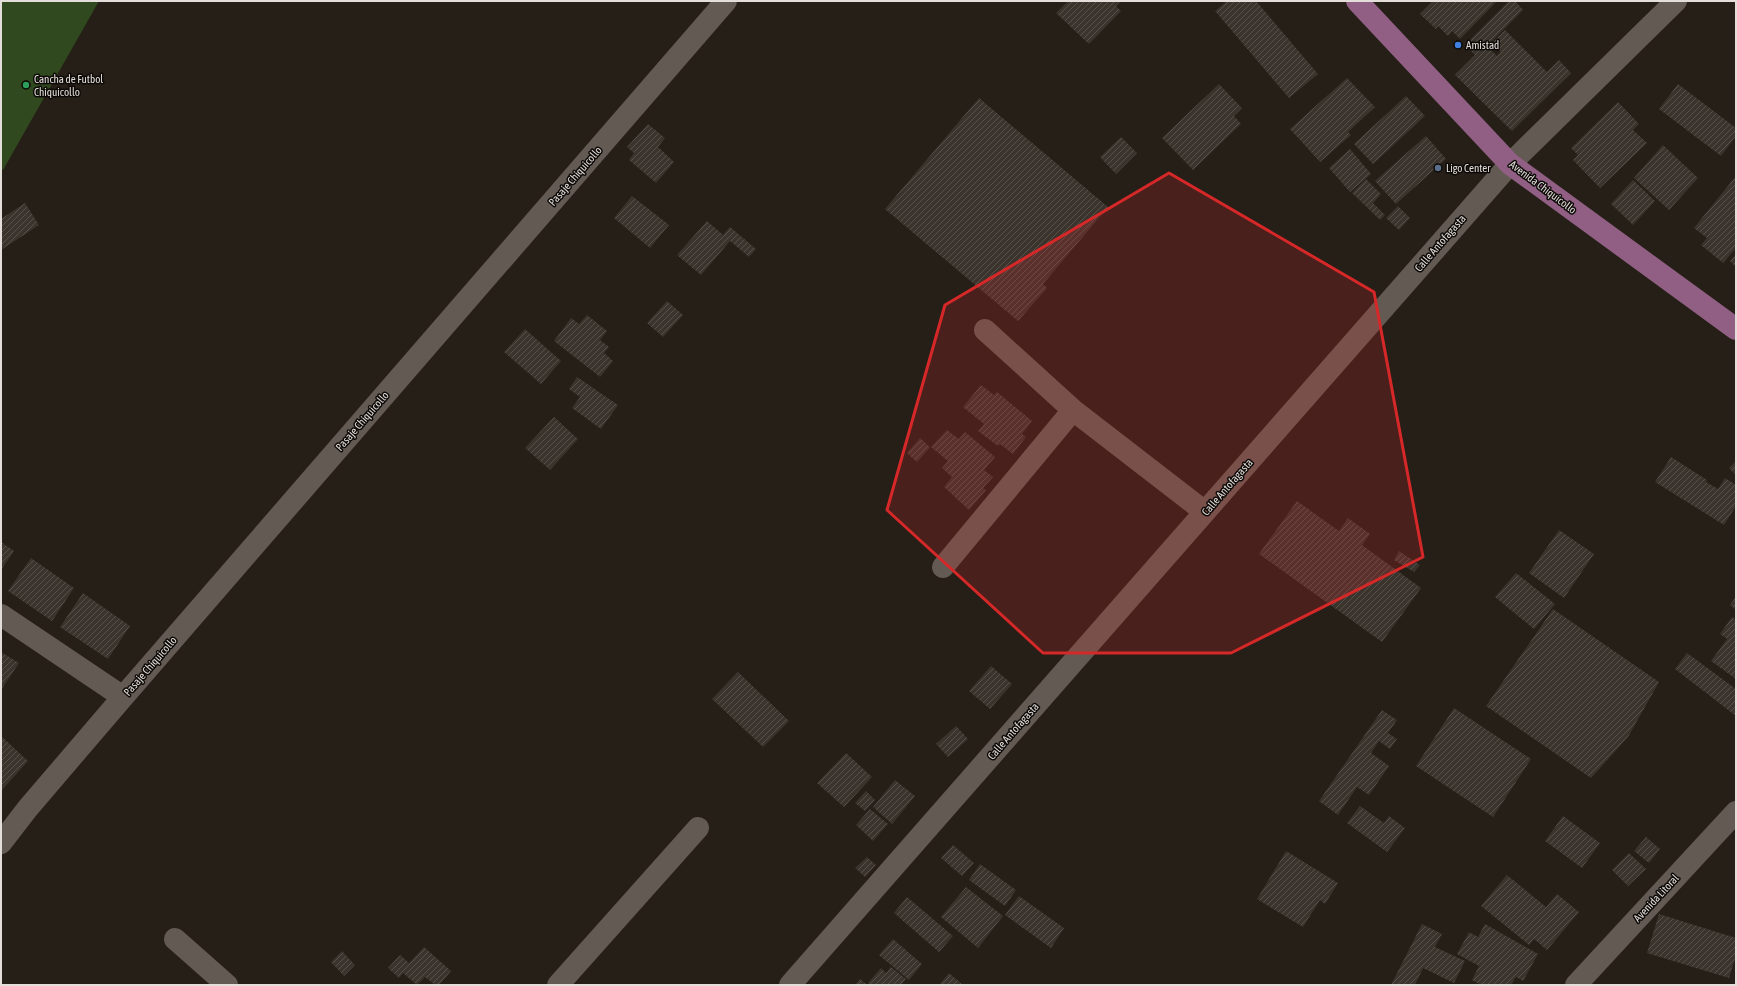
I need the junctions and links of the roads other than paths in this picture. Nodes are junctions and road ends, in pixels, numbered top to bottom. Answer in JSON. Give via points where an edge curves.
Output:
{"nodes":[{"id":1,"x":726,"y":1,"type":"edge"},
{"id":2,"x":1357,"y":1,"type":"edge"},
{"id":3,"x":1676,"y":1,"type":"edge"},
{"id":4,"x":1510,"y":164,"type":"junction"},
{"id":5,"x":1736,"y":329,"type":"edge"},
{"id":6,"x":985,"y":330,"type":"dead end"},
{"id":7,"x":1074,"y":410,"type":"junction"},
{"id":8,"x":1205,"y":512,"type":"junction"},
{"id":9,"x":943,"y":567,"type":"dead end"},
{"id":10,"x":1,"y":615,"type":"edge"},
{"id":11,"x":123,"y":697,"type":"junction"},
{"id":12,"x":1736,"y":812,"type":"edge"},
{"id":13,"x":698,"y":828,"type":"dead end"},
{"id":14,"x":1,"y":843,"type":"edge"},
{"id":15,"x":175,"y":939,"type":"dead end"},
{"id":16,"x":227,"y":985,"type":"edge"},
{"id":17,"x":558,"y":985,"type":"edge"},
{"id":18,"x":790,"y":985,"type":"edge"},
{"id":19,"x":1576,"y":985,"type":"edge"}],
"edges":[{"from":1,"to":11,"type":"street","name":"Pasaje Chiquicollo"},
{"from":2,"to":4,"type":"main road","name":"Avenida Chiquicollo"},
{"from":3,"to":4,"type":"street","name":"Calle Antofagasta"},
{"from":4,"to":5,"type":"main road","name":"Avenida Chiquicollo"},
{"from":4,"to":8,"type":"street","name":"Calle Antofagasta"},
{"from":6,"to":7,"type":"street"},
{"from":7,"to":8,"type":"street"},
{"from":7,"to":9,"type":"street"},
{"from":8,"to":18,"type":"street","name":"Calle Antofagasta"},
{"from":10,"to":11,"type":"street"},
{"from":11,"to":14,"type":"street","name":"Pasaje Chiquicollo"},
{"from":12,"to":19,"type":"street","name":"Avenida Litoral"},
{"from":13,"to":17,"type":"street"},
{"from":15,"to":16,"type":"street"}]}
